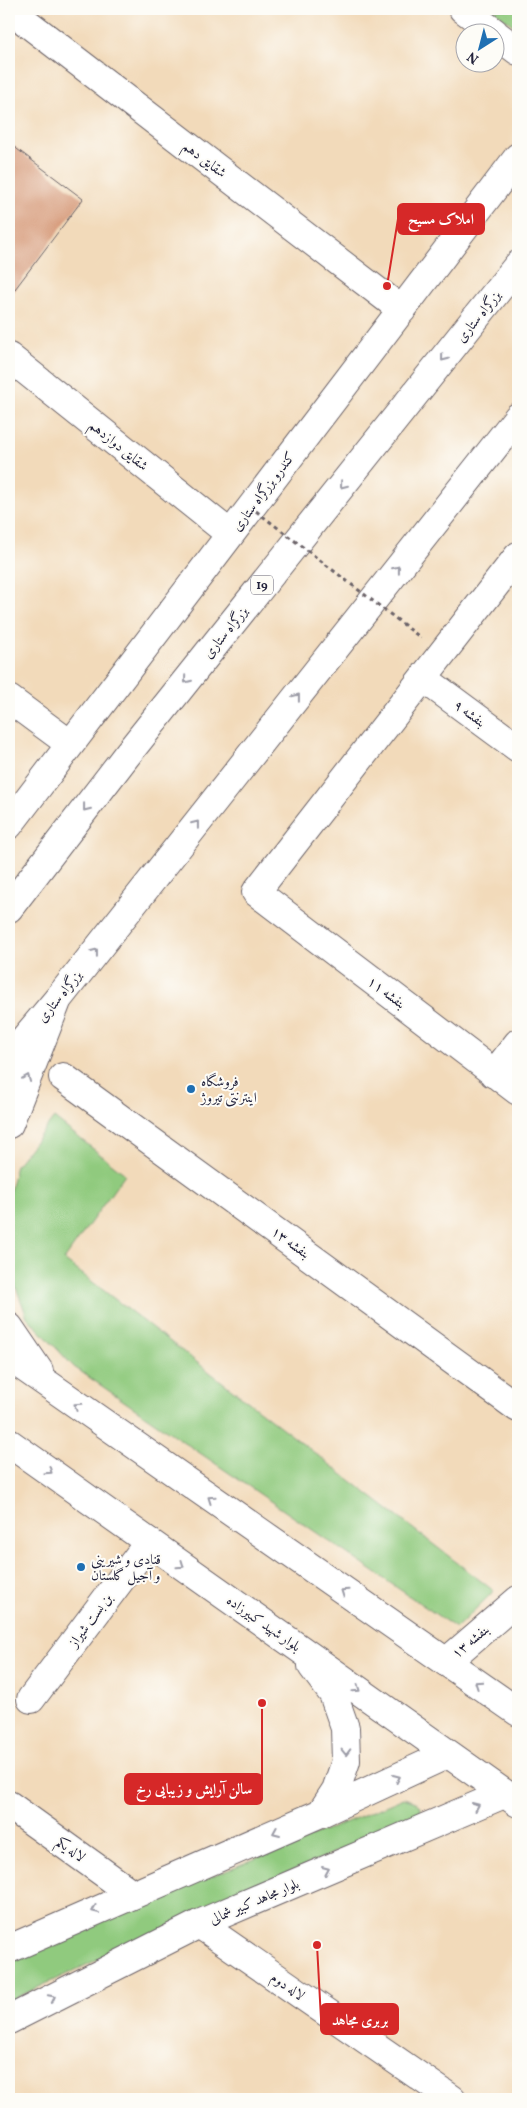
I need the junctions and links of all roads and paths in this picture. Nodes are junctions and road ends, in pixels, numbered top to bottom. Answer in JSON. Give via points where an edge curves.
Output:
{"nodes":[{"id":1,"x":9,"y":9,"type":"edge"},
{"id":2,"x":463,"y":9,"type":"edge"},
{"id":3,"x":480,"y":22,"type":"edge"},
{"id":4,"x":504,"y":40,"type":"edge"},
{"id":5,"x":518,"y":51,"type":"edge"},
{"id":6,"x":518,"y":157,"type":"edge"},
{"id":7,"x":518,"y":265,"type":"edge"},
{"id":8,"x":402,"y":310,"type":"junction"},
{"id":9,"x":9,"y":356,"type":"edge"},
{"id":10,"x":518,"y":416,"type":"edge"},
{"id":11,"x":256,"y":511,"type":"dead end"},
{"id":12,"x":230,"y":534,"type":"junction"},
{"id":13,"x":518,"y":556,"type":"edge"},
{"id":14,"x":422,"y":638,"type":"dead end"},
{"id":15,"x":423,"y":678,"type":"junction"},
{"id":16,"x":9,"y":699,"type":"edge"},
{"id":17,"x":70,"y":744,"type":"junction"},
{"id":18,"x":518,"y":748,"type":"edge"},
{"id":19,"x":9,"y":826,"type":"edge"},
{"id":20,"x":9,"y":908,"type":"edge"},
{"id":21,"x":58,"y":999,"type":"junction"},
{"id":22,"x":518,"y":1043,"type":"edge"},
{"id":23,"x":9,"y":1057,"type":"edge"},
{"id":24,"x":494,"y":1074,"type":"junction"},
{"id":25,"x":63,"y":1077,"type":"dead end"},
{"id":26,"x":518,"y":1091,"type":"edge"},
{"id":27,"x":9,"y":1124,"type":"edge"},
{"id":28,"x":9,"y":1327,"type":"edge"},
{"id":29,"x":9,"y":1358,"type":"edge"},
{"id":30,"x":52,"y":1389,"type":"junction"},
{"id":31,"x":518,"y":1408,"type":"edge"},
{"id":32,"x":9,"y":1443,"type":"edge"},
{"id":33,"x":149,"y":1542,"type":"junction"},
{"id":34,"x":518,"y":1600,"type":"edge"},
{"id":35,"x":298,"y":1647,"type":"junction"},
{"id":36,"x":446,"y":1662,"type":"junction"},
{"id":37,"x":31,"y":1699,"type":"dead end"},
{"id":38,"x":518,"y":1712,"type":"edge"},
{"id":39,"x":448,"y":1754,"type":"junction"},
{"id":40,"x":511,"y":1798,"type":"edge"},
{"id":41,"x":9,"y":1805,"type":"edge"},
{"id":42,"x":321,"y":1813,"type":"junction"},
{"id":43,"x":133,"y":1894,"type":"junction"},
{"id":44,"x":199,"y":1924,"type":"junction"},
{"id":45,"x":9,"y":1949,"type":"edge"},
{"id":46,"x":9,"y":2020,"type":"edge"},
{"id":47,"x":452,"y":2099,"type":"edge"}],
"edges":[{"from":1,"to":8,"type":"main road","name":"شقایق دهم"},
{"from":2,"to":3,"type":"main road"},
{"from":4,"to":5,"type":"main road"},
{"from":6,"to":8,"type":"main road","name":"کندرو بزرگراه ستاری"},
{"from":7,"to":20,"type":"main road","name":"بزرگراه ستاری","number":"19","one_way":true,"via":[[132,748]]},
{"from":8,"to":12,"type":"main road","name":"کندرو بزرگراه ستاری"},
{"from":9,"to":12,"type":"main road","name":"شقایق دوازدهم"},
{"from":21,"to":10,"type":"main road","name":"بزرگراه ستاری","one_way":true},
{"from":11,"to":14,"type":"path","bridge":true},
{"from":12,"to":17,"type":"main road","name":"کندرو بزرگراه ستاری"},
{"from":13,"to":15,"type":"main road"},
{"from":15,"to":18,"type":"main road","name":"بنفشه ۹"},
{"from":15,"to":24,"type":"main road","name":"بنفشه ۱۱","via":[[256,892]]},
{"from":16,"to":17,"type":"main road"},
{"from":17,"to":19,"type":"main road","name":"کندرو بزرگراه ستاری"},
{"from":21,"to":23,"type":"main road","name":"بزرگراه ستاری"},
{"from":27,"to":21,"type":"main road","one_way":true},
{"from":22,"to":24,"type":"main road"},
{"from":24,"to":26,"type":"main road","name":"بنفشه ۱۱"},
{"from":25,"to":31,"type":"main road","name":"بنفشه ۱۳"},
{"from":28,"to":30,"type":"main road"},
{"from":29,"to":30,"type":"main road"},
{"from":36,"to":30,"type":"main road","one_way":true},
{"from":32,"to":33,"type":"main road","name":"بلوار شهید کبیرزاده","one_way":true},
{"from":33,"to":35,"type":"main road","name":"بلوار شهید کبیرزاده","one_way":true},
{"from":33,"to":37,"type":"main road","name":"بن بست شیراز"},
{"from":34,"to":36,"type":"main road","name":"بنفشه ۱۳"},
{"from":35,"to":39,"type":"main road","name":"بلوار شهید کبیرزاده","one_way":true},
{"from":35,"to":42,"type":"main road","one_way":true,"via":[[333,1694],[345,1728],[346,1761],[336,1790]]},
{"from":38,"to":36,"type":"main road","one_way":true},
{"from":39,"to":40,"type":"main road","name":"بلوار شهید کبیرزاده"},
{"from":42,"to":39,"type":"main road","one_way":true},
{"from":44,"to":40,"type":"main road","name":"بلوار مجاهد کبیر شمالی","one_way":true},
{"from":41,"to":43,"type":"main road","name":"لاله یکم"},
{"from":42,"to":43,"type":"main road","one_way":true},
{"from":43,"to":45,"type":"main road","one_way":true},
{"from":46,"to":44,"type":"main road","name":"بلوار مجاهد کبیر شمالی","one_way":true},
{"from":44,"to":47,"type":"main road","name":"لاله دوم"}]}
